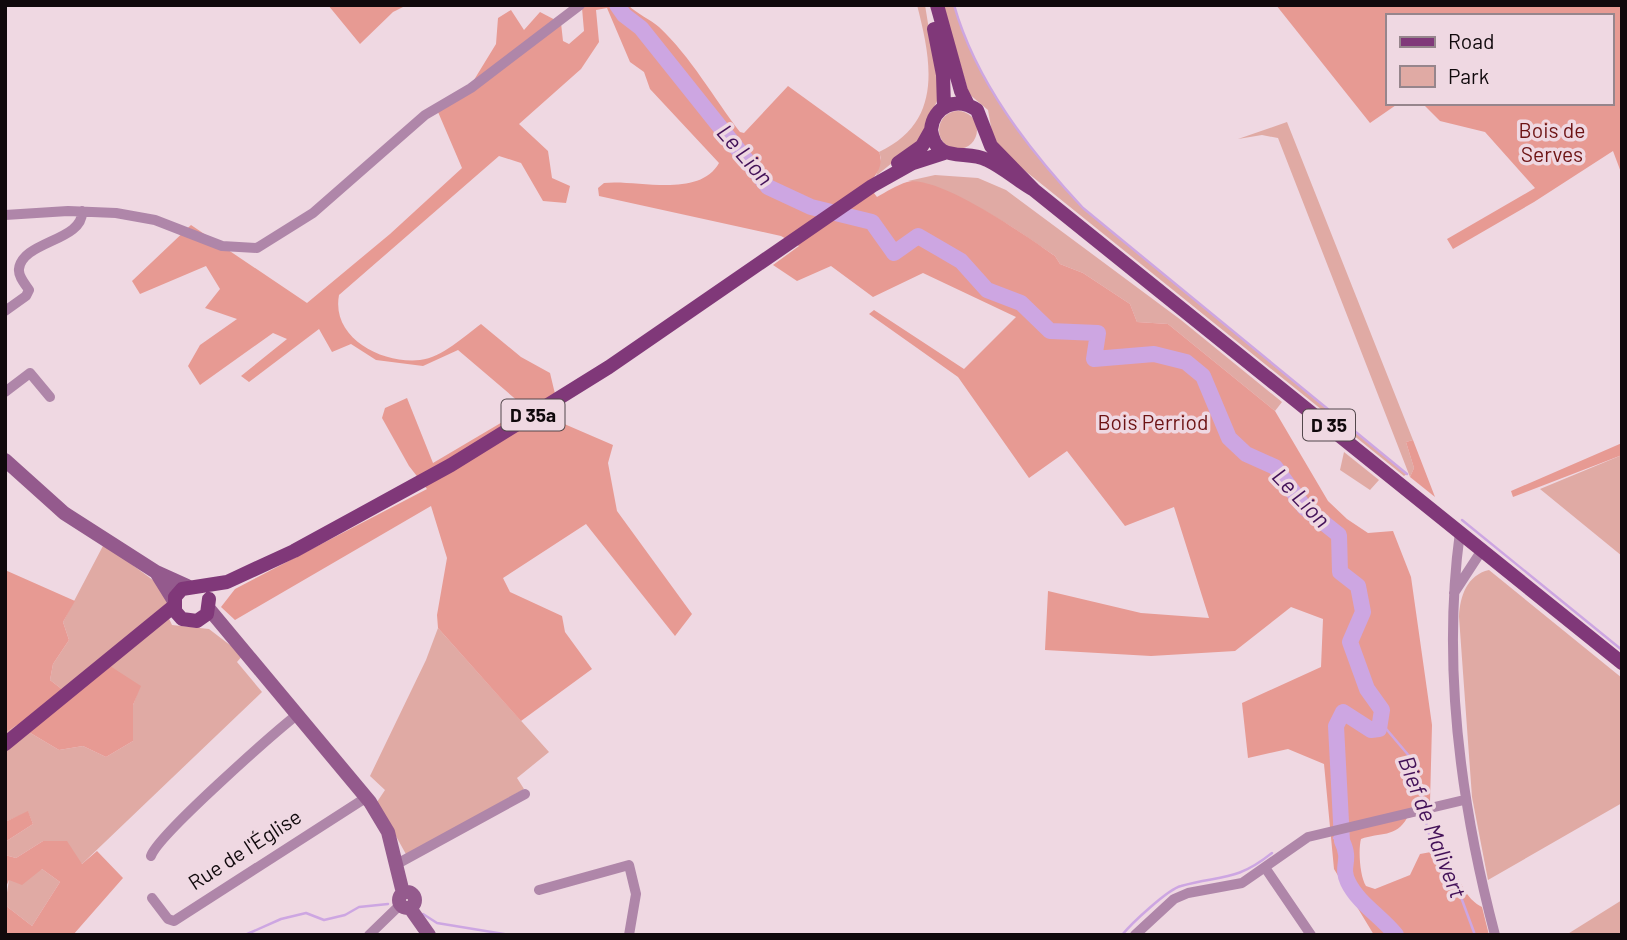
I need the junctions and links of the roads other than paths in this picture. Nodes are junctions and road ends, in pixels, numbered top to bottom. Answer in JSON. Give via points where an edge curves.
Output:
{"nodes":[{"id":1,"x":580,"y":5,"type":"edge"},
{"id":2,"x":930,"y":5,"type":"edge"},
{"id":3,"x":937,"y":5,"type":"edge"},
{"id":4,"x":968,"y":105,"type":"junction"},
{"id":5,"x":944,"y":107,"type":"junction"},
{"id":6,"x":931,"y":130,"type":"junction"},
{"id":7,"x":984,"y":134,"type":"junction"},
{"id":8,"x":944,"y":153,"type":"junction"},
{"id":9,"x":968,"y":154,"type":"junction"},
{"id":10,"x":872,"y":186,"type":"junction"},
{"id":11,"x":1034,"y":190,"type":"junction"},
{"id":12,"x":82,"y":211,"type":"junction"},
{"id":13,"x":5,"y":215,"type":"edge"},
{"id":14,"x":5,"y":311,"type":"edge"},
{"id":15,"x":5,"y":392,"type":"edge"},
{"id":16,"x":50,"y":397,"type":"dead end"},
{"id":17,"x":5,"y":460,"type":"edge"},
{"id":18,"x":1460,"y":532,"type":"junction"},
{"id":19,"x":1482,"y":550,"type":"junction"},
{"id":20,"x":156,"y":572,"type":"junction"},
{"id":21,"x":1454,"y":593,"type":"junction"},
{"id":22,"x":201,"y":595,"type":"junction"},
{"id":23,"x":180,"y":612,"type":"junction"},
{"id":24,"x":229,"y":635,"type":"junction"},
{"id":25,"x":1622,"y":663,"type":"edge"},
{"id":26,"x":298,"y":714,"type":"junction"},
{"id":27,"x":5,"y":744,"type":"edge"},
{"id":28,"x":525,"y":794,"type":"dead end"},
{"id":29,"x":367,"y":797,"type":"junction"},
{"id":30,"x":1464,"y":800,"type":"junction"},
{"id":31,"x":151,"y":856,"type":"dead end"},
{"id":32,"x":397,"y":864,"type":"junction"},
{"id":33,"x":1266,"y":869,"type":"junction"},
{"id":34,"x":539,"y":890,"type":"dead end"},
{"id":35,"x":152,"y":898,"type":"dead end"},
{"id":36,"x":404,"y":902,"type":"junction"},
{"id":37,"x":1306,"y":933,"type":"edge"},
{"id":38,"x":369,"y":935,"type":"edge"},
{"id":39,"x":429,"y":935,"type":"edge"},
{"id":40,"x":629,"y":935,"type":"edge"},
{"id":41,"x":1135,"y":935,"type":"edge"},
{"id":42,"x":1495,"y":935,"type":"edge"}],
"edges":[{"from":1,"to":12,"type":"street","via":[[471,88],[425,115],[313,212],[266,244],[232,249],[147,218]]},
{"from":2,"to":5,"type":"main road"},
{"from":3,"to":4,"type":"main road"},
{"from":4,"to":5,"type":"main road"},
{"from":4,"to":7,"type":"main road","via":[[982,119]]},
{"from":5,"to":6,"type":"main road"},
{"from":6,"to":8,"type":"main road","via":[[936,146]]},
{"from":6,"to":10,"type":"main road","number":"D 35a","via":[[922,146]]},
{"from":7,"to":9,"type":"main road","via":[[980,145]]},
{"from":7,"to":11,"type":"main road","number":"D 35"},
{"from":8,"to":9,"type":"main road"},
{"from":8,"to":10,"type":"main road","number":"D 35a","via":[[912,163]]},
{"from":9,"to":11,"type":"main road","number":"D 35","via":[[986,159]]},
{"from":10,"to":22,"type":"main road","number":"D 35a","via":[[609,367],[451,465],[294,551]]},
{"from":11,"to":18,"type":"main road","number":"D 35"},
{"from":12,"to":13,"type":"street"},
{"from":12,"to":14,"type":"street","via":[[76,229],[24,260],[20,274],[29,290]]},
{"from":15,"to":16,"type":"street","via":[[30,373]]},
{"from":17,"to":20,"type":"street","via":[[64,513]]},
{"from":18,"to":19,"type":"main road","number":"D 35"},
{"from":18,"to":21,"type":"street"},
{"from":19,"to":21,"type":"street"},
{"from":19,"to":25,"type":"main road","number":"D 35"},
{"from":20,"to":22,"type":"street"},
{"from":20,"to":23,"type":"street"},
{"from":21,"to":30,"type":"street","via":[[1452,626]]},
{"from":22,"to":23,"type":"main road"},
{"from":22,"to":23,"type":"main road","via":[[178,593]]},
{"from":22,"to":24,"type":"street"},
{"from":23,"to":24,"type":"street"},
{"from":23,"to":27,"type":"main road","via":[[145,631]]},
{"from":24,"to":26,"type":"street"},
{"from":26,"to":29,"type":"street"},
{"from":26,"to":31,"type":"street","via":[[183,820]]},
{"from":28,"to":32,"type":"street"},
{"from":29,"to":32,"type":"street","via":[[388,832]]},
{"from":29,"to":35,"type":"street","name":"Rue de l'Église","via":[[174,921]]},
{"from":30,"to":33,"type":"street","via":[[1331,829],[1300,841]]},
{"from":30,"to":42,"type":"street"},
{"from":32,"to":36,"type":"street"},
{"from":33,"to":37,"type":"street"},
{"from":33,"to":41,"type":"street","via":[[1242,883],[1174,900]]},
{"from":34,"to":40,"type":"street","via":[[629,865],[636,894]]},
{"from":36,"to":38,"type":"street"},
{"from":36,"to":39,"type":"street"}]}
